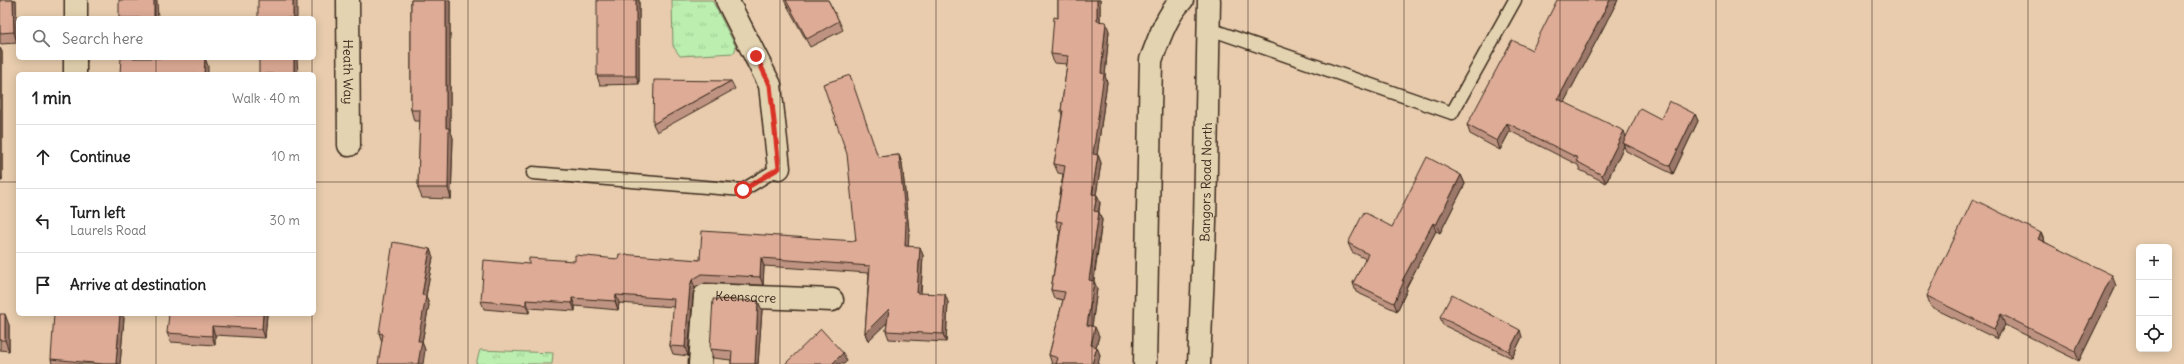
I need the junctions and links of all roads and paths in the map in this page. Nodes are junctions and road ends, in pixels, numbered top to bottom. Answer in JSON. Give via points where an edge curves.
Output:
{"nodes":[{"id":1,"x":76,"y":0,"type":"edge"},
{"id":2,"x":348,"y":0,"type":"edge"},
{"id":3,"x":727,"y":0,"type":"edge"},
{"id":4,"x":1182,"y":0,"type":"edge"},
{"id":5,"x":1209,"y":0,"type":"edge"},
{"id":6,"x":1515,"y":0,"type":"edge"},
{"id":7,"x":76,"y":16,"type":"edge"},
{"id":8,"x":1207,"y":28,"type":"junction"},
{"id":9,"x":75,"y":60,"type":"edge"},
{"id":10,"x":75,"y":72,"type":"edge"},
{"id":11,"x":348,"y":145,"type":"dead end"},
{"id":12,"x":779,"y":168,"type":"joint"},
{"id":13,"x":533,"y":173,"type":"dead end"},
{"id":14,"x":832,"y":300,"type":"dead end"},
{"id":15,"x":700,"y":364,"type":"edge"},
{"id":16,"x":1145,"y":364,"type":"edge"},
{"id":17,"x":1199,"y":364,"type":"edge"}],
"edges":[{"from":1,"to":7,"type":"street"},
{"from":2,"to":11,"type":"street","name":"Heath Way"},
{"from":3,"to":12,"type":"street","via":[[770,85]]},
{"from":4,"to":16,"type":"street","via":[[1175,7],[1151,60]]},
{"from":5,"to":8,"type":"street","name":"Bangors Road North"},
{"from":6,"to":8,"type":"lane","via":[[1452,113]]},
{"from":8,"to":17,"type":"street","name":"Bangors Road North","via":[[1205,223]]},
{"from":9,"to":10,"type":"street"},
{"from":12,"to":13,"type":"lane","via":[[743,190]]},
{"from":14,"to":15,"type":"street","name":"Keensacre","via":[[706,295]]}]}
